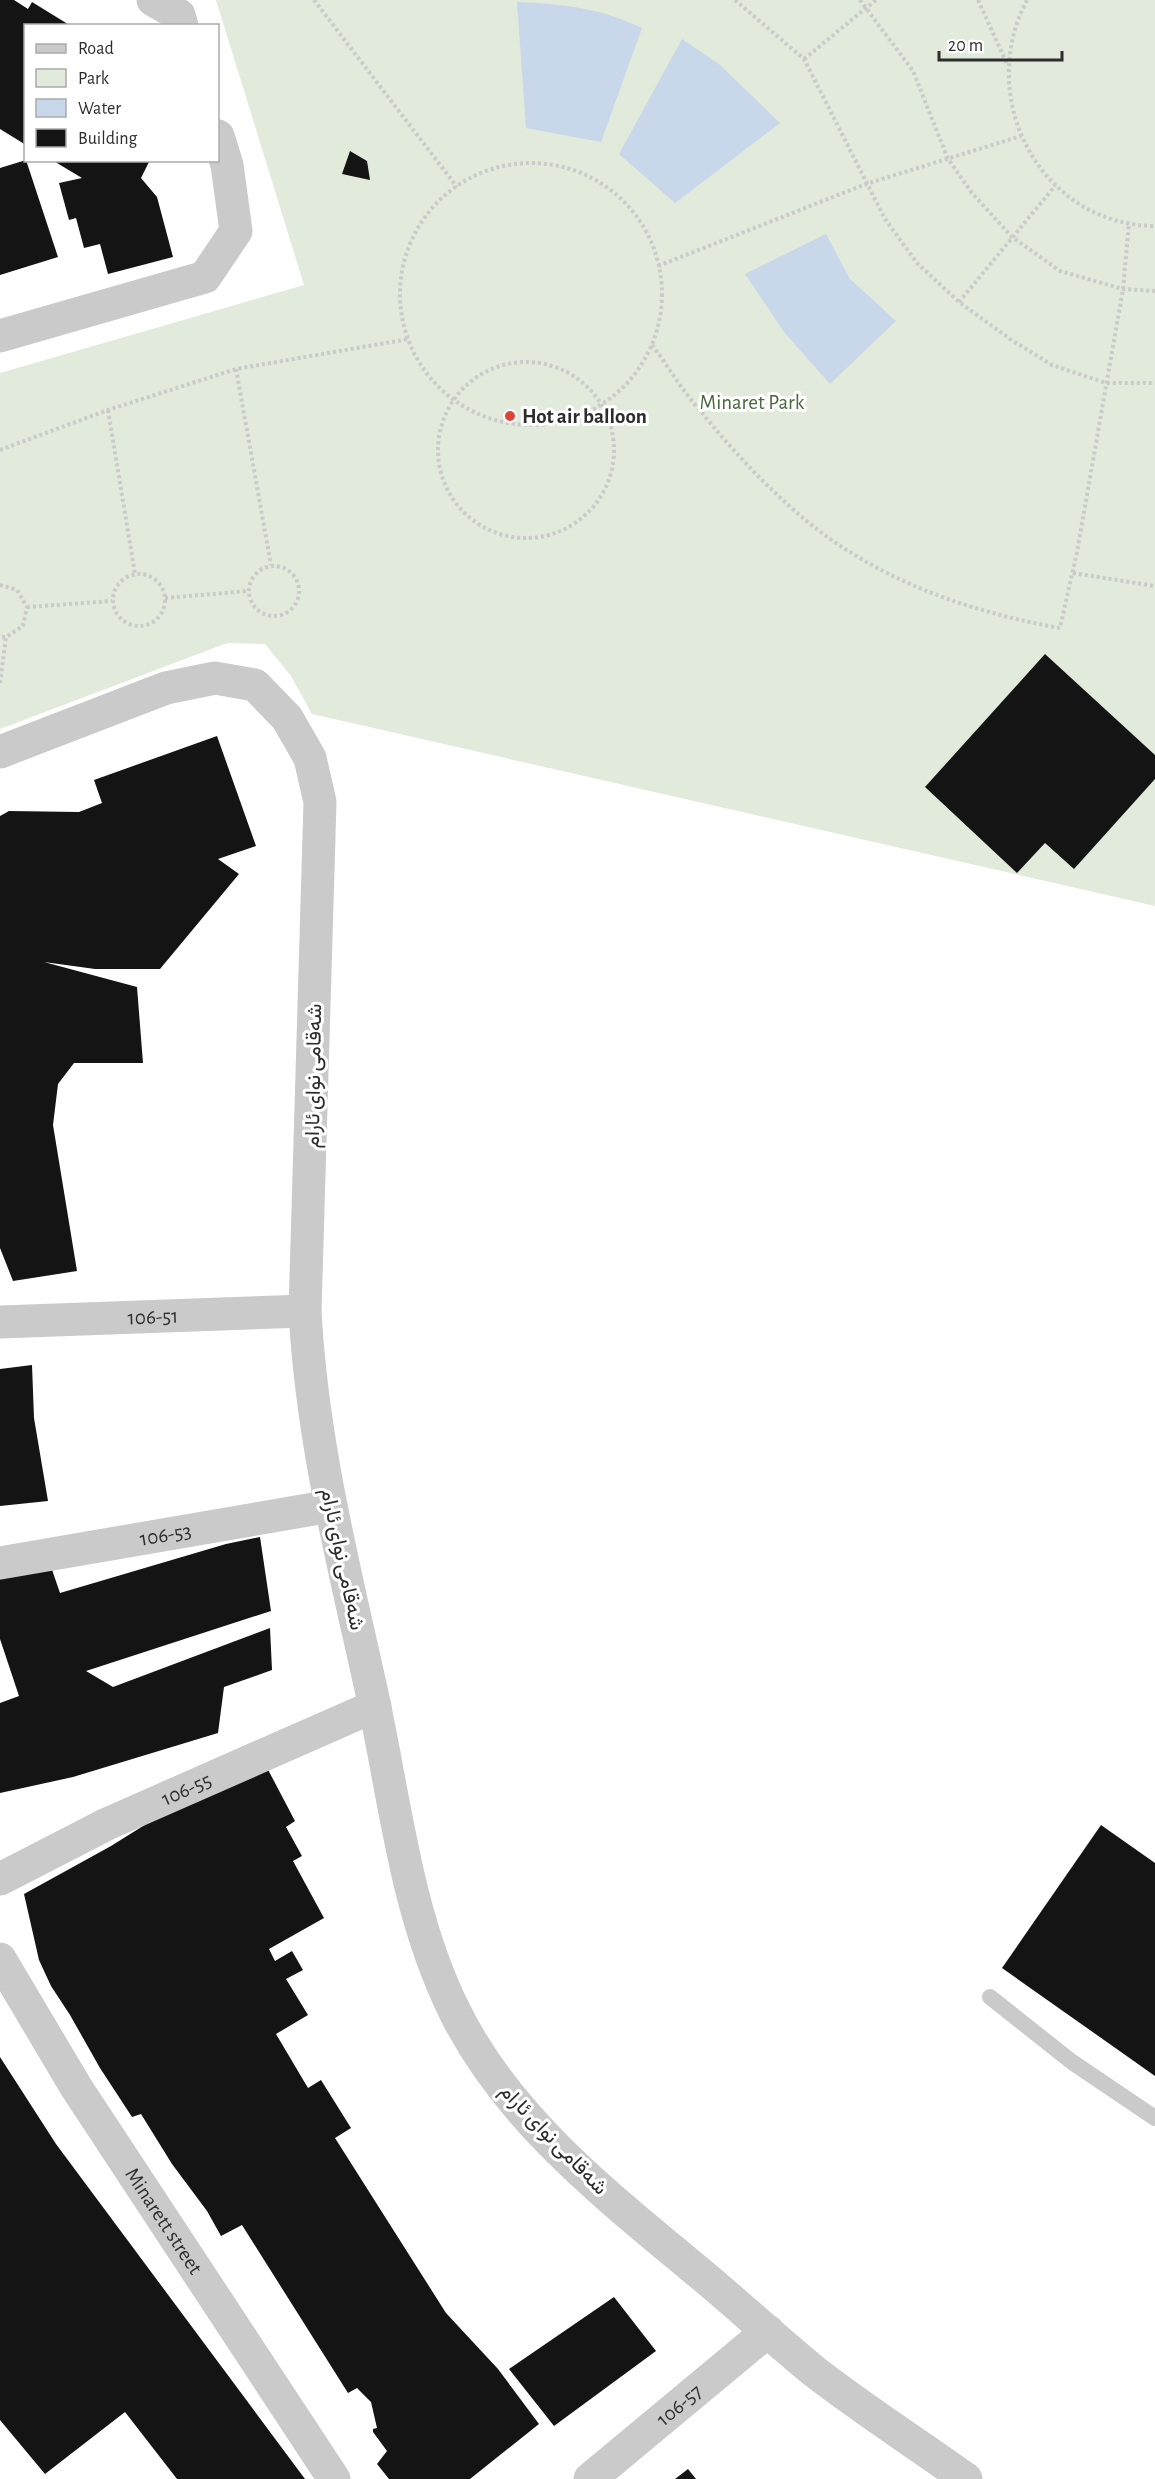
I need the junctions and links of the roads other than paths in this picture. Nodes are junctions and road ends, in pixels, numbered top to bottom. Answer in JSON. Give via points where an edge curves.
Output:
{"nodes":[{"id":1,"x":219,"y":139,"type":"edge"},
{"id":2,"x":0,"y":336,"type":"edge"},
{"id":3,"x":0,"y":752,"type":"edge"},
{"id":4,"x":305,"y":1311,"type":"junction"},
{"id":5,"x":0,"y":1322,"type":"edge"},
{"id":6,"x":331,"y":1506,"type":"junction"},
{"id":7,"x":0,"y":1563,"type":"edge"},
{"id":8,"x":375,"y":1706,"type":"junction"},
{"id":9,"x":0,"y":1880,"type":"edge"},
{"id":10,"x":0,"y":1959,"type":"edge"},
{"id":11,"x":990,"y":1997,"type":"dead end"},
{"id":12,"x":1155,"y":2118,"type":"edge"},
{"id":13,"x":768,"y":2331,"type":"junction"},
{"id":14,"x":334,"y":2479,"type":"edge"},
{"id":15,"x":590,"y":2479,"type":"edge"},
{"id":16,"x":966,"y":2479,"type":"edge"}],
"edges":[{"from":1,"to":2,"type":"street","via":[[227,165],[236,231],[205,277]]},
{"from":3,"to":4,"type":"street","name":"شەقامی نوای ئارام","via":[[166,688],[215,678],[255,685],[287,718],[310,758],[320,802],[320,847]]},
{"from":4,"to":5,"type":"street","name":"106-51"},
{"from":4,"to":6,"type":"street","name":"شەقامی نوای ئارام","via":[[317,1441]]},
{"from":6,"to":7,"type":"street","name":"106-53"},
{"from":6,"to":8,"type":"street","name":"شەقامی نوای ئارام"},
{"from":8,"to":9,"type":"street","name":"106-55","via":[[107,1824]]},
{"from":8,"to":13,"type":"street","name":"شەقامی نوای ئارام","via":[[409,1878],[427,1947],[456,2013],[494,2075],[539,2130],[586,2178]]},
{"from":10,"to":14,"type":"street","name":"Minarett street","via":[[76,2087]]},
{"from":11,"to":12,"type":"lane","via":[[1072,2062]]},
{"from":13,"to":15,"type":"street","name":"106-57"},
{"from":13,"to":16,"type":"street","name":"شەقامی نوای ئارام","via":[[815,2372]]}]}
